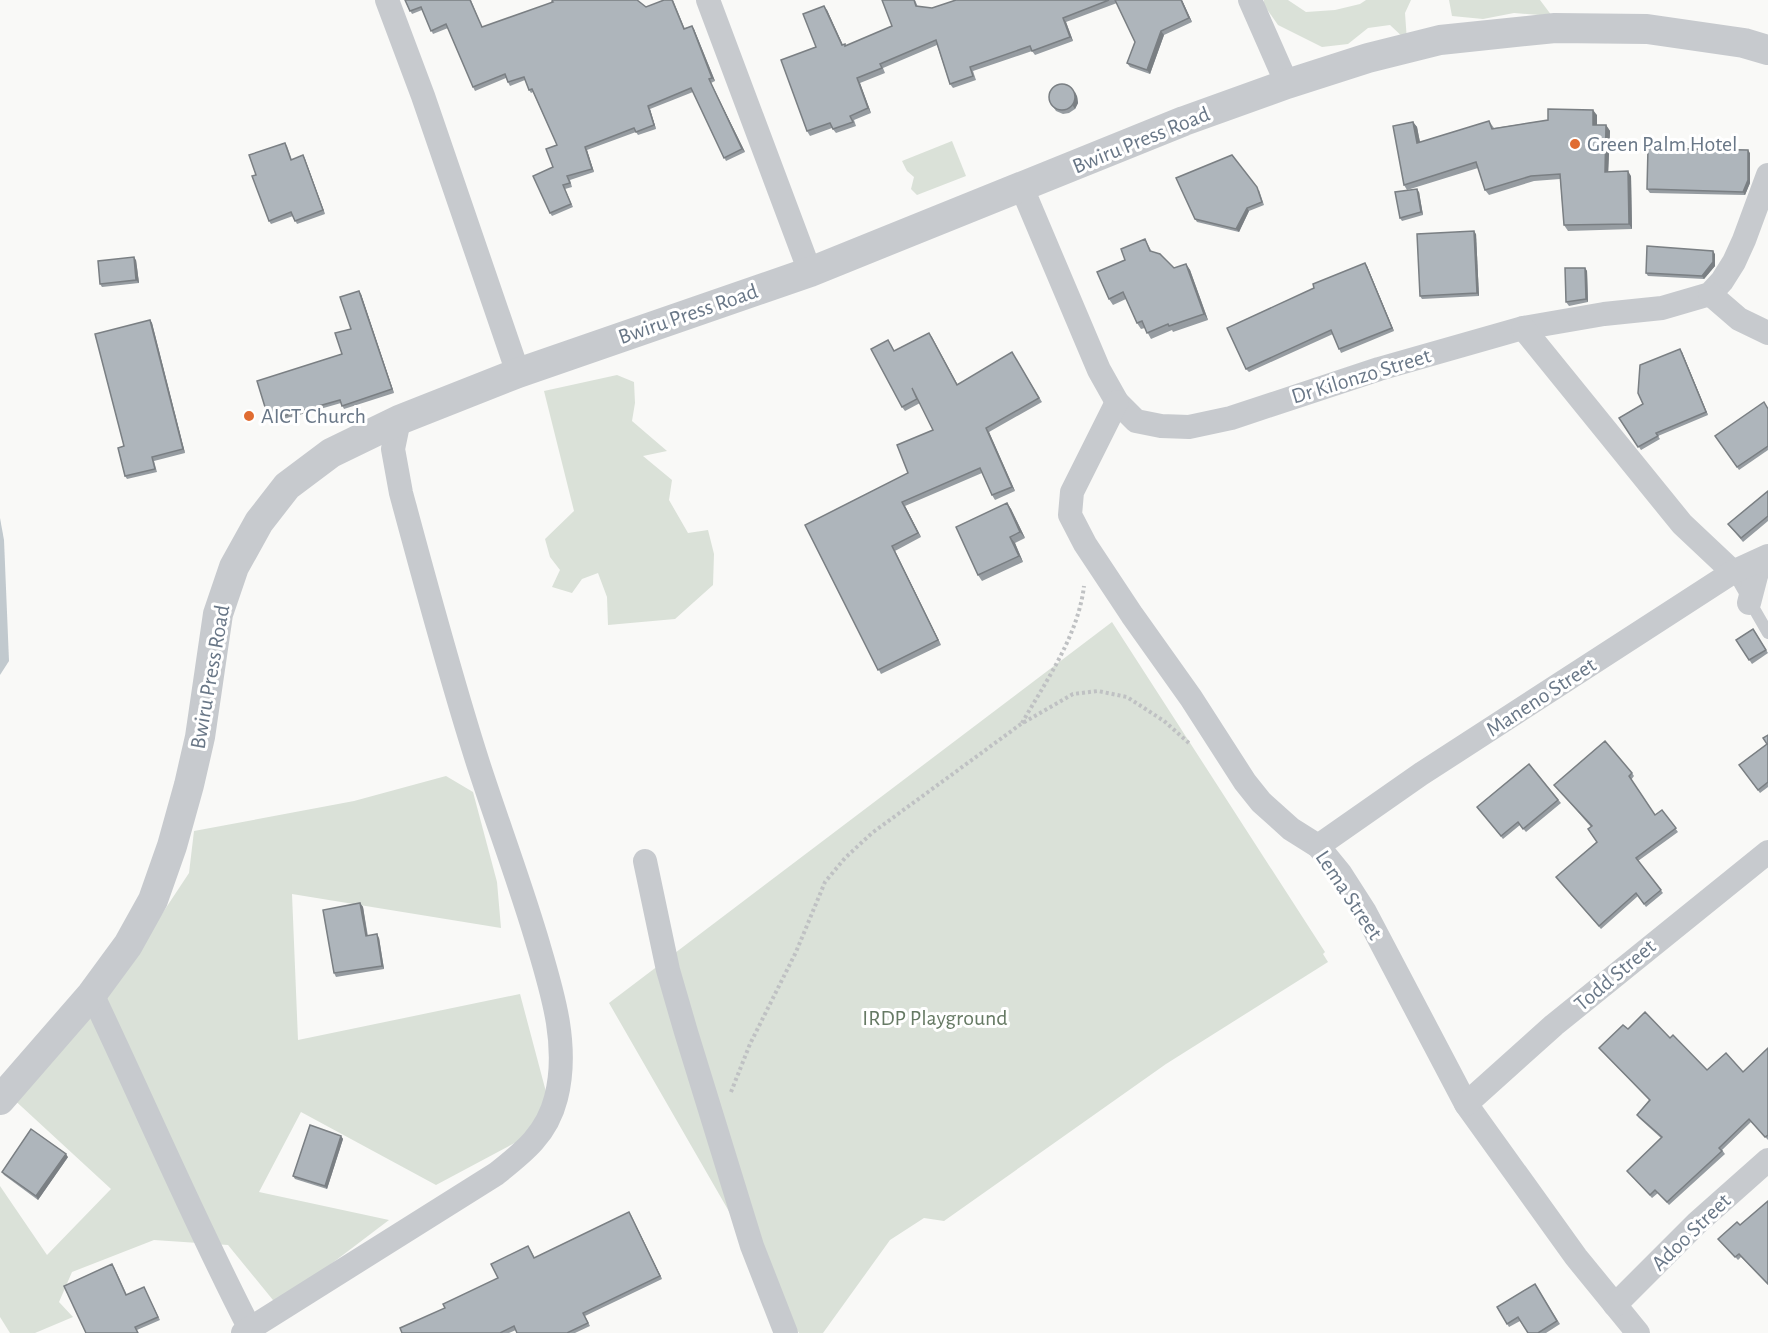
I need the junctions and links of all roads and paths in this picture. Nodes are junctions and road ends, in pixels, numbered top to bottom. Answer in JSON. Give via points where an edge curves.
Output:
{"nodes":[{"id":1,"x":387,"y":0,"type":"edge"},
{"id":2,"x":708,"y":0,"type":"edge"},
{"id":3,"x":1250,"y":0,"type":"edge"},
{"id":4,"x":1768,"y":50,"type":"edge"},
{"id":5,"x":1287,"y":84,"type":"junction"},
{"id":6,"x":1768,"y":175,"type":"edge"},
{"id":7,"x":1022,"y":188,"type":"junction"},
{"id":8,"x":810,"y":272,"type":"junction"},
{"id":9,"x":1710,"y":294,"type":"junction"},
{"id":10,"x":1523,"y":328,"type":"junction"},
{"id":11,"x":1768,"y":333,"type":"edge"},
{"id":12,"x":518,"y":373,"type":"junction"},
{"id":13,"x":1117,"y":402,"type":"junction"},
{"id":14,"x":399,"y":420,"type":"junction"},
{"id":15,"x":1085,"y":544,"type":"junction"},
{"id":16,"x":1768,"y":556,"type":"edge"},
{"id":17,"x":1768,"y":562,"type":"edge"},
{"id":18,"x":1733,"y":572,"type":"junction"},
{"id":19,"x":1749,"y":603,"type":"junction"},
{"id":20,"x":1768,"y":633,"type":"edge"},
{"id":21,"x":1021,"y":724,"type":"junction"},
{"id":22,"x":1195,"y":748,"type":"dead end"},
{"id":23,"x":1318,"y":846,"type":"junction"},
{"id":24,"x":1768,"y":852,"type":"edge"},
{"id":25,"x":645,"y":861,"type":"dead end"},
{"id":26,"x":92,"y":994,"type":"junction"},
{"id":27,"x":0,"y":1100,"type":"edge"},
{"id":28,"x":1466,"y":1104,"type":"junction"},
{"id":29,"x":718,"y":1132,"type":"junction"},
{"id":30,"x":1768,"y":1160,"type":"edge"},
{"id":31,"x":1615,"y":1305,"type":"junction"},
{"id":32,"x":247,"y":1331,"type":"edge"},
{"id":33,"x":786,"y":1333,"type":"edge"},
{"id":34,"x":1638,"y":1333,"type":"edge"}],
"edges":[{"from":1,"to":12,"type":"street"},
{"from":2,"to":8,"type":"street"},
{"from":3,"to":5,"type":"street"},
{"from":4,"to":5,"type":"street","name":"Bwiru Press Road","via":[[1647,29],[1555,28],[1440,40]]},
{"from":5,"to":7,"type":"street","name":"Bwiru Press Road","via":[[1184,121]]},
{"from":6,"to":9,"type":"street","via":[[1734,262]]},
{"from":7,"to":8,"type":"street","name":"Bwiru Press Road"},
{"from":7,"to":13,"type":"street","name":"Dr Kilonzo Street","via":[[1099,370]]},
{"from":8,"to":12,"type":"street","name":"Bwiru Press Road"},
{"from":9,"to":10,"type":"street","name":"Dr Kilonzo Street","via":[[1662,308]]},
{"from":9,"to":11,"type":"street","via":[[1739,319]]},
{"from":10,"to":13,"type":"street","name":"Dr Kilonzo Street","via":[[1379,369],[1231,418],[1189,427],[1136,421]]},
{"from":10,"to":18,"type":"street","via":[[1682,524]]},
{"from":12,"to":14,"type":"street","name":"Bwiru Press Road"},
{"from":13,"to":15,"type":"street","name":"Lema Street","via":[[1072,492],[1070,515]]},
{"from":14,"to":26,"type":"street","name":"Bwiru Press Road","via":[[331,453],[287,486],[259,522],[234,567],[218,614],[200,737],[172,846],[153,900],[128,945]]},
{"from":14,"to":32,"type":"street","via":[[393,449],[400,493],[477,760],[556,1005],[560,1061],[557,1097],[545,1128],[525,1151],[496,1174]]},
{"from":15,"to":21,"type":"path","via":[[1083,598],[1057,663]]},
{"from":15,"to":23,"type":"street","name":"Lema Street","via":[[1245,782],[1291,829]]},
{"from":16,"to":18,"type":"street","name":"Maneno Street"},
{"from":17,"to":19,"type":"street","via":[[1757,572]]},
{"from":18,"to":19,"type":"lane"},
{"from":18,"to":23,"type":"street","name":"Maneno Street","via":[[1421,774]]},
{"from":19,"to":20,"type":"lane"},
{"from":21,"to":22,"type":"path","via":[[1073,694],[1098,691],[1126,697],[1164,721]]},
{"from":21,"to":29,"type":"path","via":[[872,833],[825,882],[733,1085]]},
{"from":23,"to":28,"type":"street","name":"Lema Street","via":[[1365,912]]},
{"from":24,"to":28,"type":"street","name":"Todd Street","via":[[1554,1025]]},
{"from":25,"to":29,"type":"street","via":[[668,970]]},
{"from":26,"to":27,"type":"street","name":"Bwiru Press Road"},
{"from":26,"to":32,"type":"street"},
{"from":28,"to":31,"type":"street","name":"Lema Street"},
{"from":29,"to":33,"type":"street","via":[[752,1246]]},
{"from":30,"to":31,"type":"street","name":"Adoo Street","via":[[1697,1223]]},
{"from":31,"to":34,"type":"street","name":"Lema Street"}]}
